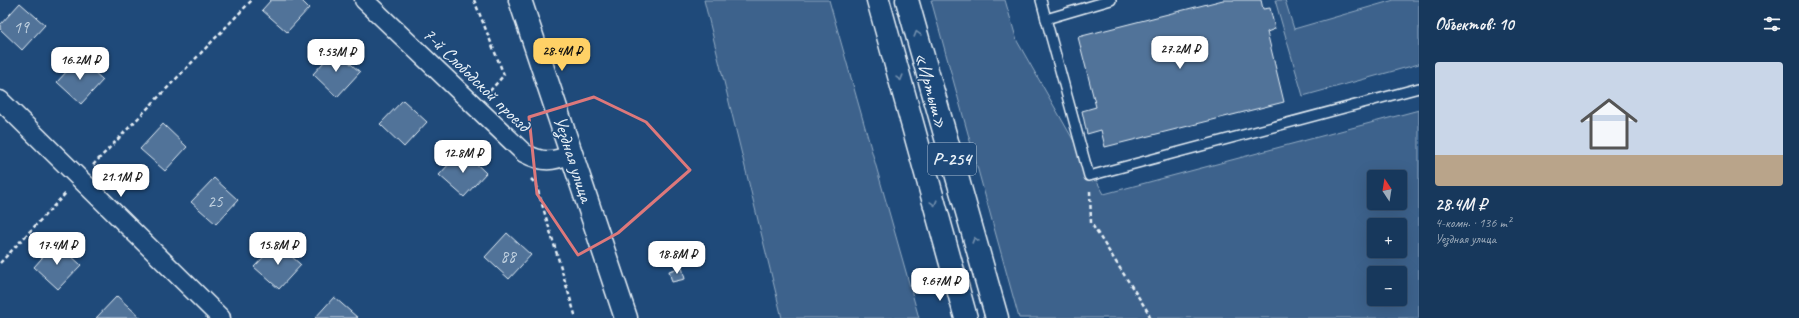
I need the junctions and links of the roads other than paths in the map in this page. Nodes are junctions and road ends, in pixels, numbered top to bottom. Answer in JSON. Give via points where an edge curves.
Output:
{"nodes":[{"id":1,"x":364,"y":0,"type":"edge"},
{"id":2,"x":520,"y":0,"type":"edge"},
{"id":3,"x":878,"y":0,"type":"edge"},
{"id":4,"x":907,"y":0,"type":"edge"},
{"id":5,"x":1041,"y":0,"type":"edge"},
{"id":6,"x":1111,"y":0,"type":"edge"},
{"id":7,"x":1046,"y":19,"type":"junction"},
{"id":8,"x":1419,"y":88,"type":"edge"},
{"id":9,"x":0,"y":100,"type":"edge"},
{"id":10,"x":572,"y":154,"type":"junction"},
{"id":11,"x":956,"y":284,"type":"junction"},
{"id":12,"x":221,"y":318,"type":"edge"},
{"id":13,"x":626,"y":318,"type":"edge"},
{"id":14,"x":959,"y":318,"type":"edge"},
{"id":15,"x":966,"y":318,"type":"edge"},
{"id":16,"x":997,"y":318,"type":"edge"}],
"edges":[{"from":1,"to":10,"type":"street","name":"7-й Слободской проезд","via":[[524,153],[536,160],[553,161]]},
{"from":2,"to":10,"type":"main road","name":"Уездная улица"},
{"from":3,"to":11,"type":"main road","name":"«Иртыш»","number":"Р-254","one_way":true},
{"from":16,"to":4,"type":"main road","name":"«Иртыш»","number":"Р-254","one_way":true},
{"from":5,"to":7,"type":"lane"},
{"from":6,"to":7,"type":"lane"},
{"from":7,"to":8,"type":"lane","via":[[1089,176]]},
{"from":9,"to":12,"type":"street"},
{"from":10,"to":13,"type":"main road","name":"Уездная улица"},
{"from":11,"to":14,"type":"main road"},
{"from":11,"to":15,"type":"main road","name":"«Иртыш»","number":"Р-254"}]}
